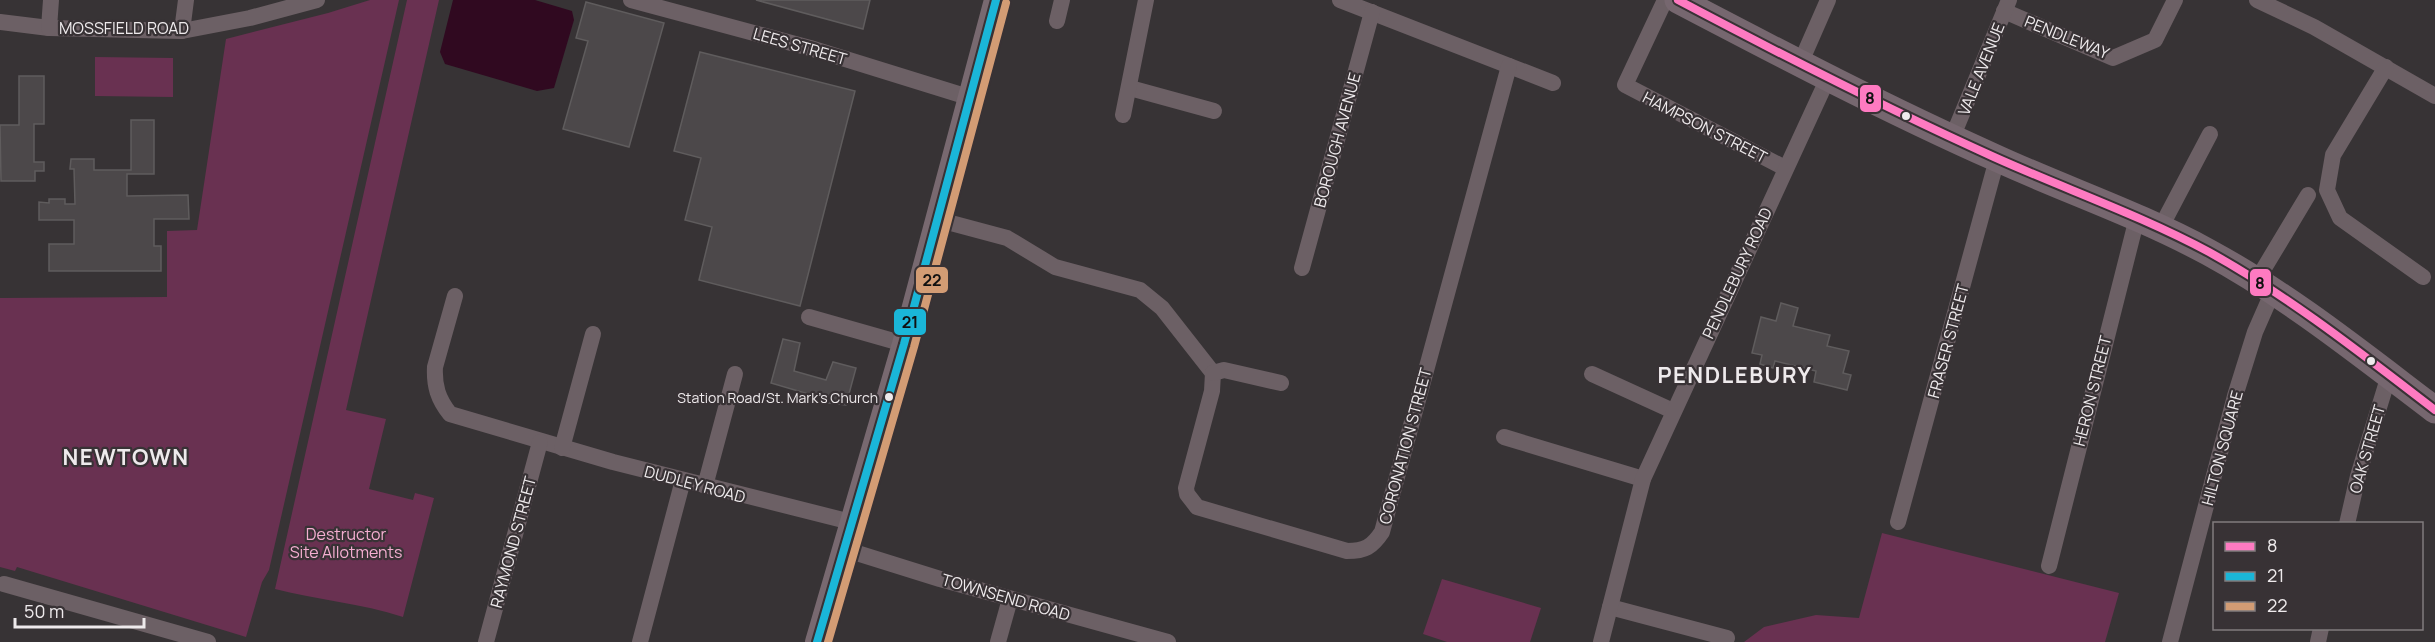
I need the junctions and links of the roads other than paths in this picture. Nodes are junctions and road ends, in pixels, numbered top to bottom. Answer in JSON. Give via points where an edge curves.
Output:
{"nodes":[{"id":1,"x":51,"y":0,"type":"edge"},
{"id":2,"x":186,"y":0,"type":"edge"},
{"id":3,"x":317,"y":0,"type":"edge"},
{"id":4,"x":631,"y":0,"type":"edge"},
{"id":5,"x":996,"y":0,"type":"edge"},
{"id":6,"x":1062,"y":0,"type":"edge"},
{"id":7,"x":1146,"y":0,"type":"edge"},
{"id":8,"x":1340,"y":0,"type":"edge"},
{"id":9,"x":1665,"y":0,"type":"edge"},
{"id":10,"x":1678,"y":0,"type":"edge"},
{"id":11,"x":1828,"y":0,"type":"edge"},
{"id":12,"x":2175,"y":0,"type":"edge"},
{"id":13,"x":2257,"y":0,"type":"edge"},
{"id":14,"x":2006,"y":6,"type":"edge"},
{"id":15,"x":1372,"y":12,"type":"junction"},
{"id":16,"x":1058,"y":21,"type":"dead end"},
{"id":17,"x":0,"y":22,"type":"edge"},
{"id":18,"x":49,"y":28,"type":"junction"},
{"id":19,"x":182,"y":31,"type":"junction"},
{"id":20,"x":1800,"y":64,"type":"junction"},
{"id":21,"x":1509,"y":66,"type":"junction"},
{"id":22,"x":2386,"y":67,"type":"junction"},
{"id":23,"x":1828,"y":78,"type":"junction"},
{"id":24,"x":1553,"y":83,"type":"dead end"},
{"id":25,"x":1130,"y":88,"type":"junction"},
{"id":26,"x":2435,"y":96,"type":"edge"},
{"id":27,"x":968,"y":97,"type":"junction"},
{"id":28,"x":1214,"y":111,"type":"dead end"},
{"id":29,"x":1123,"y":116,"type":"dead end"},
{"id":30,"x":2210,"y":134,"type":"dead end"},
{"id":31,"x":1952,"y":138,"type":"junction"},
{"id":32,"x":1997,"y":159,"type":"junction"},
{"id":33,"x":1785,"y":168,"type":"junction"},
{"id":34,"x":2308,"y":195,"type":"dead end"},
{"id":35,"x":936,"y":219,"type":"junction"},
{"id":36,"x":2149,"y":222,"type":"junction"},
{"id":37,"x":1302,"y":268,"type":"dead end"},
{"id":38,"x":2423,"y":277,"type":"dead end"},
{"id":39,"x":2265,"y":285,"type":"junction"},
{"id":40,"x":455,"y":296,"type":"dead end"},
{"id":41,"x":810,"y":317,"type":"dead end"},
{"id":42,"x":593,"y":334,"type":"dead end"},
{"id":43,"x":904,"y":344,"type":"junction"},
{"id":44,"x":1213,"y":373,"type":"junction"},
{"id":45,"x":735,"y":374,"type":"dead end"},
{"id":46,"x":1592,"y":374,"type":"dead end"},
{"id":47,"x":2389,"y":375,"type":"junction"},
{"id":48,"x":1281,"y":383,"type":"dead end"},
{"id":49,"x":2435,"y":410,"type":"edge"},
{"id":50,"x":1673,"y":411,"type":"junction"},
{"id":51,"x":1504,"y":437,"type":"dead end"},
{"id":52,"x":540,"y":442,"type":"junction"},
{"id":53,"x":562,"y":448,"type":"junction"},
{"id":54,"x":1643,"y":479,"type":"junction"},
{"id":55,"x":683,"y":480,"type":"junction"},
{"id":56,"x":705,"y":486,"type":"junction"},
{"id":57,"x":851,"y":522,"type":"junction"},
{"id":58,"x":1899,"y":522,"type":"dead end"},
{"id":59,"x":2347,"y":522,"type":"edge"},
{"id":60,"x":844,"y":549,"type":"junction"},
{"id":61,"x":2049,"y":566,"type":"dead end"},
{"id":62,"x":4,"y":584,"type":"dead end"},
{"id":63,"x":1010,"y":599,"type":"junction"},
{"id":64,"x":1610,"y":607,"type":"junction"},
{"id":65,"x":1727,"y":638,"type":"dead end"},
{"id":66,"x":208,"y":642,"type":"edge"},
{"id":67,"x":486,"y":642,"type":"edge"},
{"id":68,"x":640,"y":642,"type":"edge"},
{"id":69,"x":817,"y":642,"type":"edge"},
{"id":70,"x":998,"y":642,"type":"edge"},
{"id":71,"x":1168,"y":642,"type":"edge"},
{"id":72,"x":1601,"y":642,"type":"edge"},
{"id":73,"x":2170,"y":642,"type":"edge"}],
"edges":[{"from":1,"to":18,"type":"street"},
{"from":2,"to":19,"type":"street"},
{"from":3,"to":19,"type":"street","name":"MOSSFIELD ROAD"},
{"from":4,"to":27,"type":"street","name":"LEES STREET","via":[[810,48]]},
{"from":5,"to":27,"type":"main road"},
{"from":6,"to":16,"type":"street"},
{"from":7,"to":25,"type":"street"},
{"from":8,"to":15,"type":"street"},
{"from":9,"to":33,"type":"street","name":"HAMPSON STREET","via":[[1625,85]]},
{"from":10,"to":20,"type":"main road"},
{"from":11,"to":20,"type":"street"},
{"from":12,"to":14,"type":"street","name":"PENDLEWAY","via":[[2155,40],[2113,58]]},
{"from":13,"to":22,"type":"street"},
{"from":14,"to":31,"type":"street","name":"VALE AVENUE"},
{"from":15,"to":21,"type":"street"},
{"from":15,"to":37,"type":"street","name":"BOROUGH AVENUE"},
{"from":17,"to":18,"type":"street","name":"MOSSFIELD ROAD"},
{"from":18,"to":19,"type":"street","name":"MOSSFIELD ROAD"},
{"from":20,"to":23,"type":"main road"},
{"from":21,"to":24,"type":"street"},
{"from":21,"to":44,"type":"street","name":"CORONATION STREET","via":[[1382,532],[1374,544],[1359,551],[1347,550],[1197,507],[1186,488],[1212,391]]},
{"from":22,"to":26,"type":"street"},
{"from":22,"to":38,"type":"street","via":[[2332,155],[2327,190],[2340,218]]},
{"from":23,"to":31,"type":"main road"},
{"from":23,"to":33,"type":"street","name":"PENDLEBURY ROAD"},
{"from":25,"to":28,"type":"street"},
{"from":25,"to":29,"type":"street"},
{"from":27,"to":35,"type":"main road"},
{"from":30,"to":36,"type":"street","name":"HERON STREET"},
{"from":31,"to":32,"type":"main road"},
{"from":32,"to":36,"type":"main road"},
{"from":32,"to":58,"type":"street","name":"FRASER STREET"},
{"from":33,"to":50,"type":"street","name":"PENDLEBURY ROAD"},
{"from":34,"to":39,"type":"street","name":"HILTON SQUARE"},
{"from":35,"to":43,"type":"main road"},
{"from":35,"to":44,"type":"street","via":[[1006,238],[1056,267],[1140,290],[1162,309]]},
{"from":36,"to":39,"type":"main road"},
{"from":36,"to":61,"type":"street","name":"HERON STREET"},
{"from":39,"to":47,"type":"main road"},
{"from":39,"to":73,"type":"street","name":"HILTON SQUARE"},
{"from":40,"to":52,"type":"street","name":"DUDLEY ROAD","via":[[435,367],[434,380],[442,404],[450,414]]},
{"from":41,"to":43,"type":"street"},
{"from":42,"to":53,"type":"street"},
{"from":43,"to":57,"type":"main road"},
{"from":44,"to":48,"type":"street","via":[[1224,370]]},
{"from":45,"to":56,"type":"street"},
{"from":46,"to":50,"type":"street"},
{"from":47,"to":49,"type":"main road"},
{"from":47,"to":59,"type":"street","name":"OAK STREET"},
{"from":50,"to":54,"type":"street","name":"PENDLEBURY ROAD"},
{"from":51,"to":54,"type":"street"},
{"from":52,"to":53,"type":"street","name":"DUDLEY ROAD"},
{"from":52,"to":67,"type":"street","name":"RAYMOND STREET"},
{"from":53,"to":55,"type":"street","name":"DUDLEY ROAD"},
{"from":54,"to":64,"type":"street","name":"PENDLEBURY ROAD"},
{"from":55,"to":56,"type":"street","name":"DUDLEY ROAD"},
{"from":55,"to":68,"type":"street"},
{"from":56,"to":57,"type":"street","name":"DUDLEY ROAD"},
{"from":57,"to":60,"type":"main road"},
{"from":60,"to":63,"type":"street","name":"TOWNSEND ROAD"},
{"from":60,"to":69,"type":"main road"},
{"from":62,"to":66,"type":"street"},
{"from":63,"to":70,"type":"street"},
{"from":63,"to":71,"type":"street","name":"TOWNSEND ROAD"},
{"from":64,"to":65,"type":"street"},
{"from":64,"to":72,"type":"street","name":"PENDLEBURY ROAD"}]}
